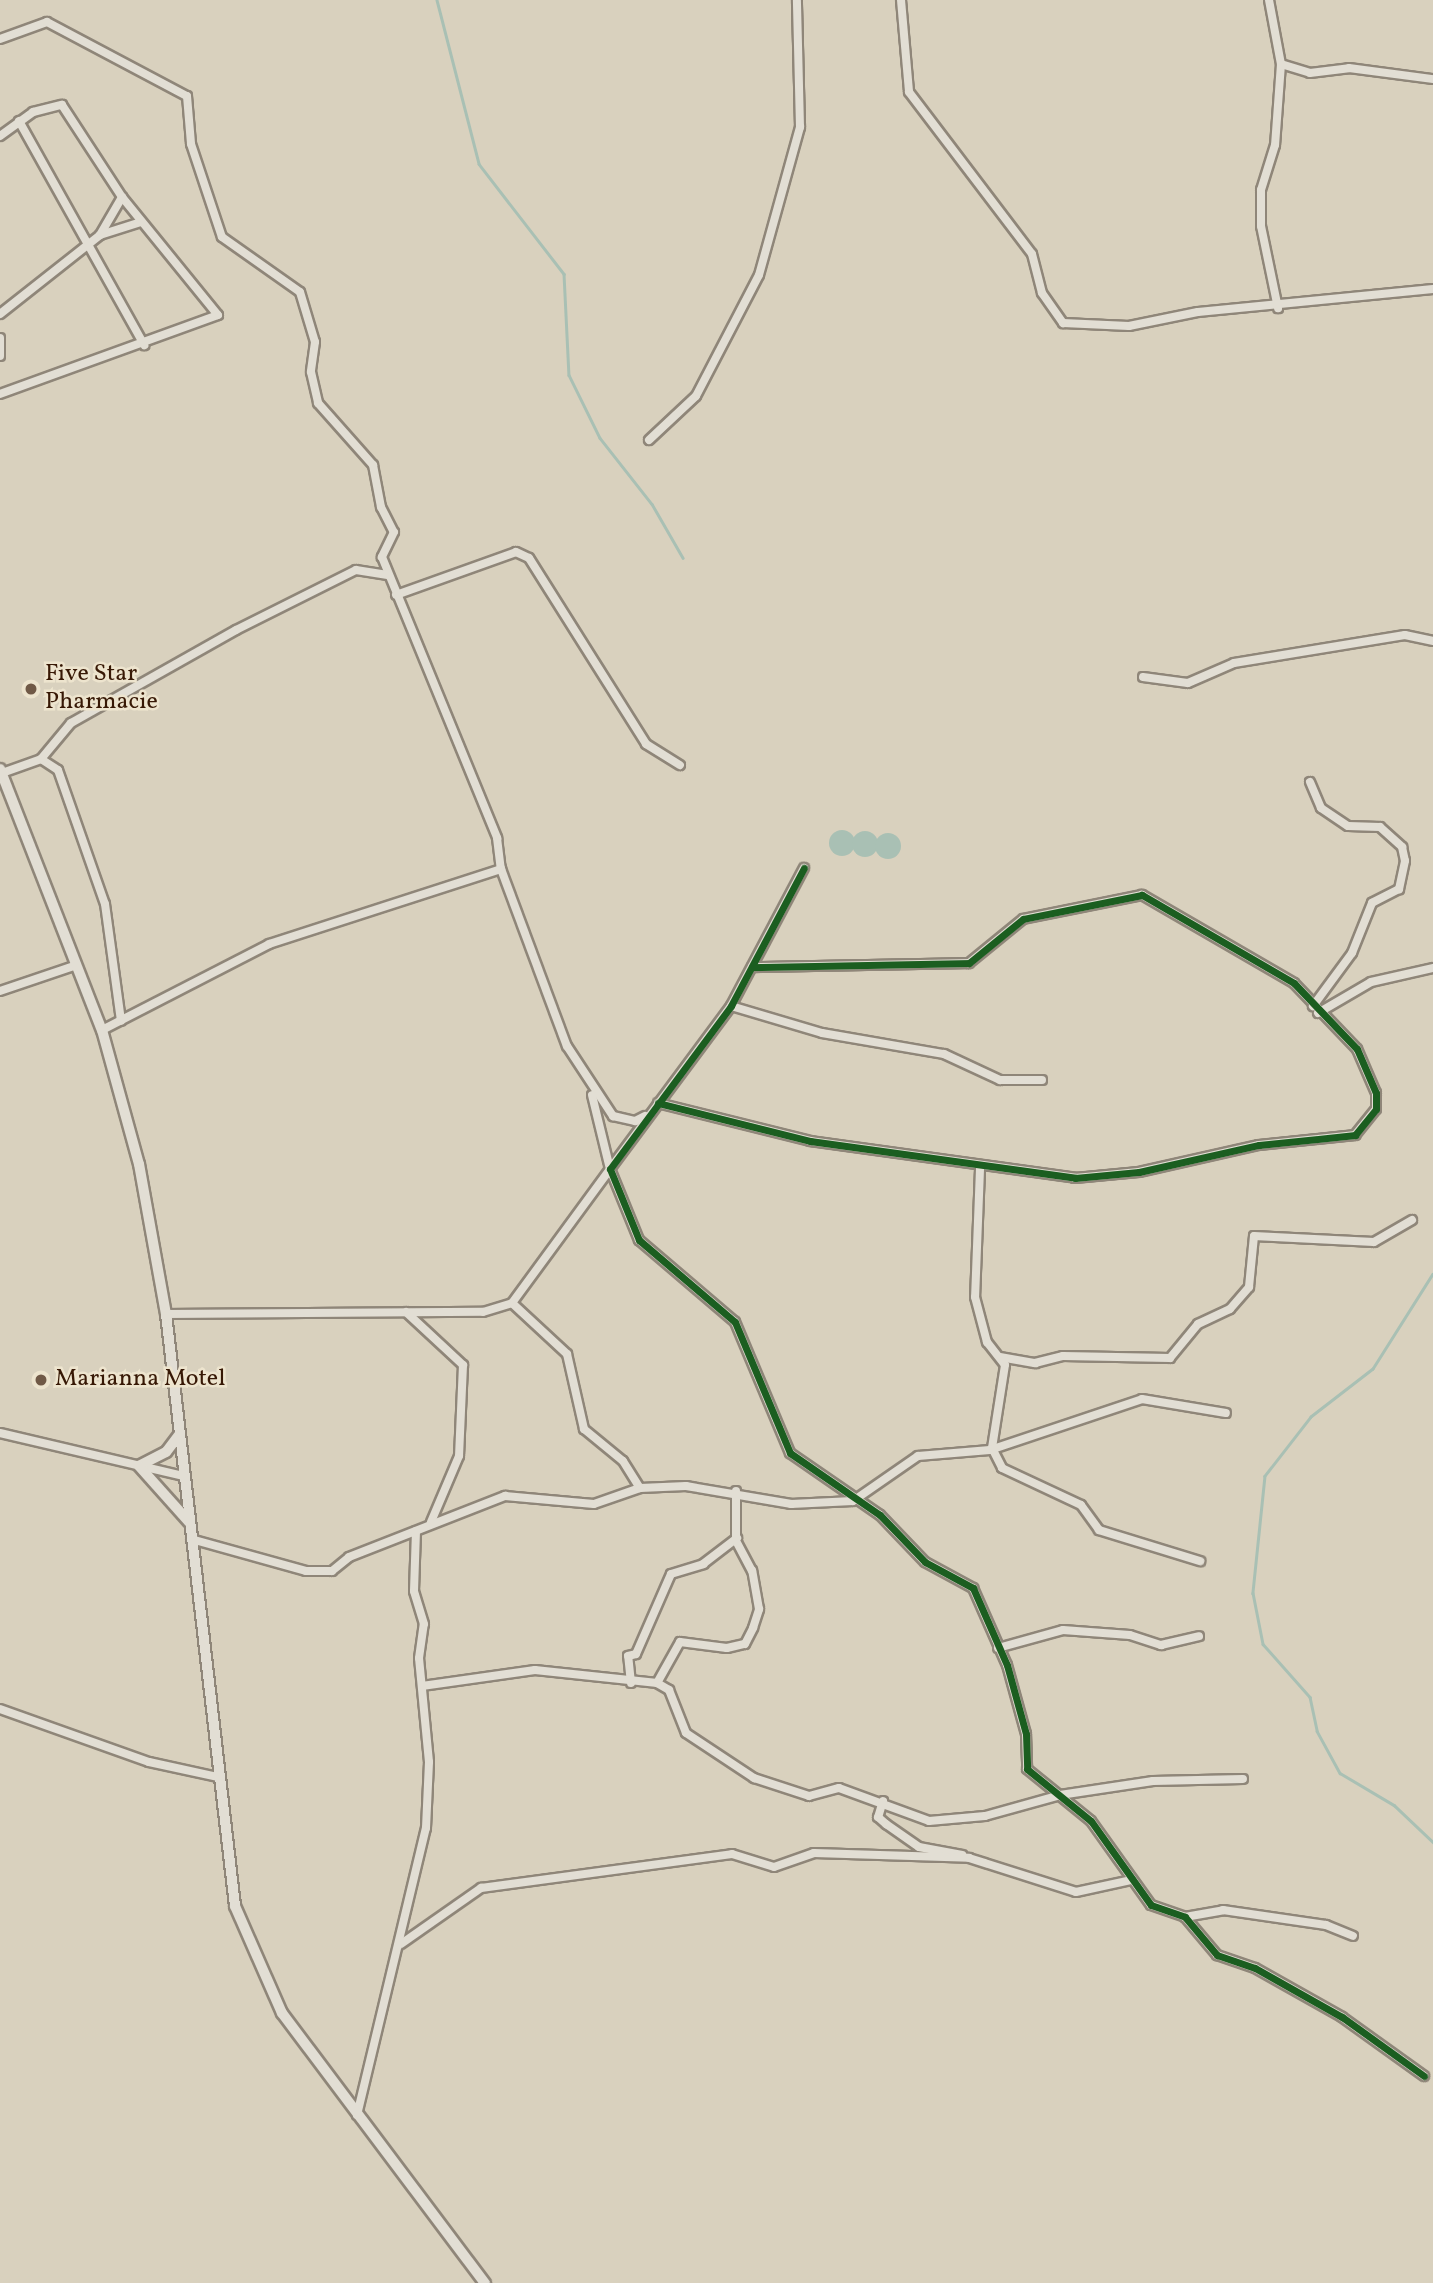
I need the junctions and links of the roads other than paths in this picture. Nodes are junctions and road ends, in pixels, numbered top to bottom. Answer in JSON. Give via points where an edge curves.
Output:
{"nodes":[{"id":1,"x":797,"y":0,"type":"edge"},
{"id":2,"x":901,"y":0,"type":"edge"},
{"id":3,"x":1269,"y":0,"type":"edge"},
{"id":4,"x":0,"y":39,"type":"edge"},
{"id":5,"x":1281,"y":64,"type":"junction"},
{"id":6,"x":1433,"y":79,"type":"edge"},
{"id":7,"x":19,"y":121,"type":"junction"},
{"id":8,"x":0,"y":136,"type":"edge"},
{"id":9,"x":122,"y":197,"type":"junction"},
{"id":10,"x":141,"y":222,"type":"junction"},
{"id":11,"x":100,"y":235,"type":"junction"},
{"id":12,"x":89,"y":244,"type":"junction"},
{"id":13,"x":1433,"y":289,"type":"edge"},
{"id":14,"x":1278,"y":308,"type":"junction"},
{"id":15,"x":0,"y":314,"type":"edge"},
{"id":16,"x":0,"y":338,"type":"edge"},
{"id":17,"x":144,"y":345,"type":"junction"},
{"id":18,"x":0,"y":356,"type":"edge"},
{"id":19,"x":0,"y":394,"type":"edge"},
{"id":20,"x":649,"y":440,"type":"dead end"},
{"id":21,"x":388,"y":575,"type":"junction"},
{"id":22,"x":396,"y":595,"type":"junction"},
{"id":23,"x":1433,"y":641,"type":"edge"},
{"id":24,"x":1143,"y":677,"type":"dead end"},
{"id":25,"x":41,"y":759,"type":"junction"},
{"id":26,"x":680,"y":765,"type":"dead end"},
{"id":27,"x":1,"y":771,"type":"edge"},
{"id":28,"x":1310,"y":782,"type":"dead end"},
{"id":29,"x":804,"y":868,"type":"dead end"},
{"id":30,"x":501,"y":869,"type":"junction"},
{"id":31,"x":74,"y":966,"type":"junction"},
{"id":32,"x":752,"y":967,"type":"junction"},
{"id":33,"x":1433,"y":968,"type":"edge"},
{"id":34,"x":0,"y":990,"type":"edge"},
{"id":35,"x":731,"y":1006,"type":"junction"},
{"id":36,"x":1315,"y":1010,"type":"junction"},
{"id":37,"x":121,"y":1021,"type":"junction"},
{"id":38,"x":102,"y":1030,"type":"junction"},
{"id":39,"x":1042,"y":1080,"type":"dead end"},
{"id":40,"x":587,"y":1082,"type":"junction"},
{"id":41,"x":658,"y":1103,"type":"junction"},
{"id":42,"x":650,"y":1112,"type":"junction"},
{"id":43,"x":980,"y":1168,"type":"junction"},
{"id":44,"x":610,"y":1169,"type":"junction"},
{"id":45,"x":1412,"y":1220,"type":"dead end"},
{"id":46,"x":512,"y":1303,"type":"junction"},
{"id":47,"x":406,"y":1312,"type":"junction"},
{"id":48,"x":166,"y":1314,"type":"junction"},
{"id":49,"x":1000,"y":1357,"type":"junction"},
{"id":50,"x":1226,"y":1413,"type":"dead end"},
{"id":51,"x":0,"y":1433,"type":"edge"},
{"id":52,"x":179,"y":1435,"type":"junction"},
{"id":53,"x":992,"y":1448,"type":"junction"},
{"id":54,"x":139,"y":1466,"type":"junction"},
{"id":55,"x":184,"y":1476,"type":"junction"},
{"id":56,"x":640,"y":1488,"type":"junction"},
{"id":57,"x":736,"y":1491,"type":"junction"},
{"id":58,"x":853,"y":1501,"type":"junction"},
{"id":59,"x":189,"y":1522,"type":"junction"},
{"id":60,"x":431,"y":1522,"type":"junction"},
{"id":61,"x":416,"y":1531,"type":"junction"},
{"id":62,"x":737,"y":1538,"type":"junction"},
{"id":63,"x":191,"y":1539,"type":"junction"},
{"id":64,"x":1200,"y":1561,"type":"dead end"},
{"id":65,"x":1199,"y":1636,"type":"dead end"},
{"id":66,"x":998,"y":1648,"type":"junction"},
{"id":67,"x":631,"y":1683,"type":"junction"},
{"id":68,"x":657,"y":1683,"type":"junction"},
{"id":69,"x":422,"y":1686,"type":"junction"},
{"id":70,"x":0,"y":1709,"type":"edge"},
{"id":71,"x":218,"y":1777,"type":"junction"},
{"id":72,"x":1243,"y":1779,"type":"dead end"},
{"id":73,"x":1060,"y":1795,"type":"junction"},
{"id":74,"x":883,"y":1801,"type":"junction"},
{"id":75,"x":969,"y":1858,"type":"junction"},
{"id":76,"x":1131,"y":1880,"type":"junction"},
{"id":77,"x":1185,"y":1917,"type":"junction"},
{"id":78,"x":1353,"y":1936,"type":"dead end"},
{"id":79,"x":401,"y":1944,"type":"junction"},
{"id":80,"x":1424,"y":2076,"type":"dead end"},
{"id":81,"x":356,"y":2119,"type":"junction"},
{"id":82,"x":485,"y":2283,"type":"edge"}],
"edges":[{"from":1,"to":20,"type":"street","via":[[800,127],[759,275],[696,396]]},
{"from":2,"to":14,"type":"street","via":[[909,92],[1032,254],[1042,293],[1063,323],[1115,327],[1198,312]]},
{"from":3,"to":5,"type":"street"},
{"from":4,"to":21,"type":"street","via":[[47,22],[187,96],[194,157],[222,237],[304,297],[315,342],[312,386],[327,419],[373,465],[381,507],[394,532],[382,554]]},
{"from":5,"to":6,"type":"street","via":[[1310,72],[1349,68]]},
{"from":5,"to":14,"type":"street","via":[[1275,145],[1261,190]]},
{"from":7,"to":8,"type":"street"},
{"from":7,"to":9,"type":"street","via":[[51,103],[62,105]]},
{"from":7,"to":12,"type":"street"},
{"from":9,"to":10,"type":"street"},
{"from":9,"to":11,"type":"street"},
{"from":10,"to":11,"type":"street"},
{"from":10,"to":17,"type":"street","via":[[218,315]]},
{"from":11,"to":12,"type":"street"},
{"from":12,"to":15,"type":"street"},
{"from":12,"to":17,"type":"street"},
{"from":13,"to":14,"type":"street"},
{"from":16,"to":18,"type":"street"},
{"from":17,"to":19,"type":"street"},
{"from":21,"to":22,"type":"street"},
{"from":21,"to":25,"type":"street","via":[[356,570],[236,629],[71,723]]},
{"from":22,"to":26,"type":"street","via":[[516,552],[529,558],[646,744]]},
{"from":22,"to":30,"type":"street","via":[[497,838]]},
{"from":23,"to":24,"type":"street","via":[[1405,635],[1234,663],[1188,683]]},
{"from":25,"to":27,"type":"street"},
{"from":25,"to":37,"type":"street","via":[[58,770],[105,904]]},
{"from":27,"to":31,"type":"main road"},
{"from":28,"to":36,"type":"street","via":[[1321,808],[1346,825],[1380,827],[1402,847],[1405,861],[1399,889],[1372,903],[1329,992]]},
{"from":29,"to":32,"type":"street"},
{"from":30,"to":37,"type":"street","via":[[270,944]]},
{"from":30,"to":40,"type":"street","via":[[567,1046]]},
{"from":31,"to":34,"type":"street"},
{"from":31,"to":38,"type":"main road"},
{"from":32,"to":35,"type":"street"},
{"from":32,"to":36,"type":"street","via":[[969,963],[1023,919],[1060,916],[1133,893],[1286,976]]},
{"from":33,"to":36,"type":"street","via":[[1371,982]]},
{"from":35,"to":39,"type":"street","via":[[822,1033],[944,1054],[1000,1080]]},
{"from":35,"to":41,"type":"street"},
{"from":36,"to":43,"type":"street","via":[[1351,1041],[1372,1081],[1376,1109],[1364,1132],[1259,1145],[1126,1173],[1075,1178]]},
{"from":37,"to":38,"type":"street"},
{"from":38,"to":48,"type":"main road","via":[[139,1164]]},
{"from":40,"to":42,"type":"street","via":[[613,1116],[635,1121]]},
{"from":40,"to":44,"type":"street"},
{"from":41,"to":42,"type":"street"},
{"from":41,"to":43,"type":"street","via":[[810,1141]]},
{"from":42,"to":44,"type":"street"},
{"from":43,"to":49,"type":"street","via":[[975,1297],[987,1342]]},
{"from":44,"to":46,"type":"street"},
{"from":44,"to":58,"type":"street","via":[[639,1240],[735,1322],[785,1447]]},
{"from":45,"to":49,"type":"street","via":[[1374,1242],[1254,1236],[1250,1287],[1230,1309],[1198,1324],[1170,1358],[1063,1356],[1035,1363]]},
{"from":46,"to":47,"type":"street","via":[[483,1312]]},
{"from":46,"to":56,"type":"street","via":[[567,1354],[584,1429],[623,1461]]},
{"from":47,"to":48,"type":"street"},
{"from":47,"to":60,"type":"street","via":[[463,1365],[459,1456]]},
{"from":48,"to":52,"type":"main road"},
{"from":49,"to":53,"type":"street","via":[[1006,1376]]},
{"from":50,"to":53,"type":"street","via":[[1142,1399]]},
{"from":51,"to":54,"type":"street"},
{"from":52,"to":54,"type":"street","via":[[166,1452]]},
{"from":52,"to":55,"type":"main road"},
{"from":53,"to":58,"type":"street","via":[[918,1456]]},
{"from":53,"to":64,"type":"street","via":[[1002,1468],[1081,1505],[1099,1530]]},
{"from":54,"to":55,"type":"street"},
{"from":54,"to":59,"type":"street"},
{"from":55,"to":59,"type":"main road"},
{"from":56,"to":57,"type":"street"},
{"from":56,"to":60,"type":"street","via":[[594,1504],[505,1496]]},
{"from":57,"to":58,"type":"street","via":[[791,1504]]},
{"from":57,"to":62,"type":"street"},
{"from":58,"to":66,"type":"street","via":[[880,1515],[925,1562],[973,1588]]},
{"from":59,"to":63,"type":"main road"},
{"from":60,"to":61,"type":"street"},
{"from":61,"to":63,"type":"street","via":[[320,1571]]},
{"from":61,"to":69,"type":"street"},
{"from":62,"to":67,"type":"street","via":[[704,1564],[671,1574],[636,1654],[628,1656]]},
{"from":62,"to":68,"type":"street","via":[[758,1609],[745,1644],[680,1642]]},
{"from":63,"to":71,"type":"main road"},
{"from":65,"to":66,"type":"street","via":[[1161,1645],[1129,1635],[1063,1630]]},
{"from":66,"to":73,"type":"street","via":[[1026,1734],[1027,1769]]},
{"from":67,"to":68,"type":"street"},
{"from":67,"to":69,"type":"street","via":[[535,1670]]},
{"from":68,"to":74,"type":"street","via":[[669,1690],[687,1733],[754,1778],[797,1795],[839,1788]]},
{"from":69,"to":79,"type":"street","via":[[426,1828]]},
{"from":70,"to":71,"type":"street","via":[[149,1762]]},
{"from":71,"to":81,"type":"main road","via":[[235,1906],[253,1953],[282,2013]]},
{"from":72,"to":73,"type":"street","via":[[1171,1779]]},
{"from":73,"to":74,"type":"street","via":[[985,1816],[942,1821]]},
{"from":73,"to":76,"type":"street","via":[[1091,1821]]},
{"from":74,"to":75,"type":"street","via":[[878,1817],[919,1847],[944,1847]]},
{"from":75,"to":76,"type":"street","via":[[1076,1892]]},
{"from":75,"to":79,"type":"street","via":[[814,1853],[774,1867],[732,1854],[481,1888]]},
{"from":76,"to":77,"type":"street","via":[[1151,1905]]},
{"from":77,"to":78,"type":"street","via":[[1223,1910],[1317,1923]]},
{"from":77,"to":80,"type":"street","via":[[1217,1955],[1255,1968],[1342,2017]]},
{"from":79,"to":81,"type":"street"},
{"from":81,"to":82,"type":"main road"}]}
